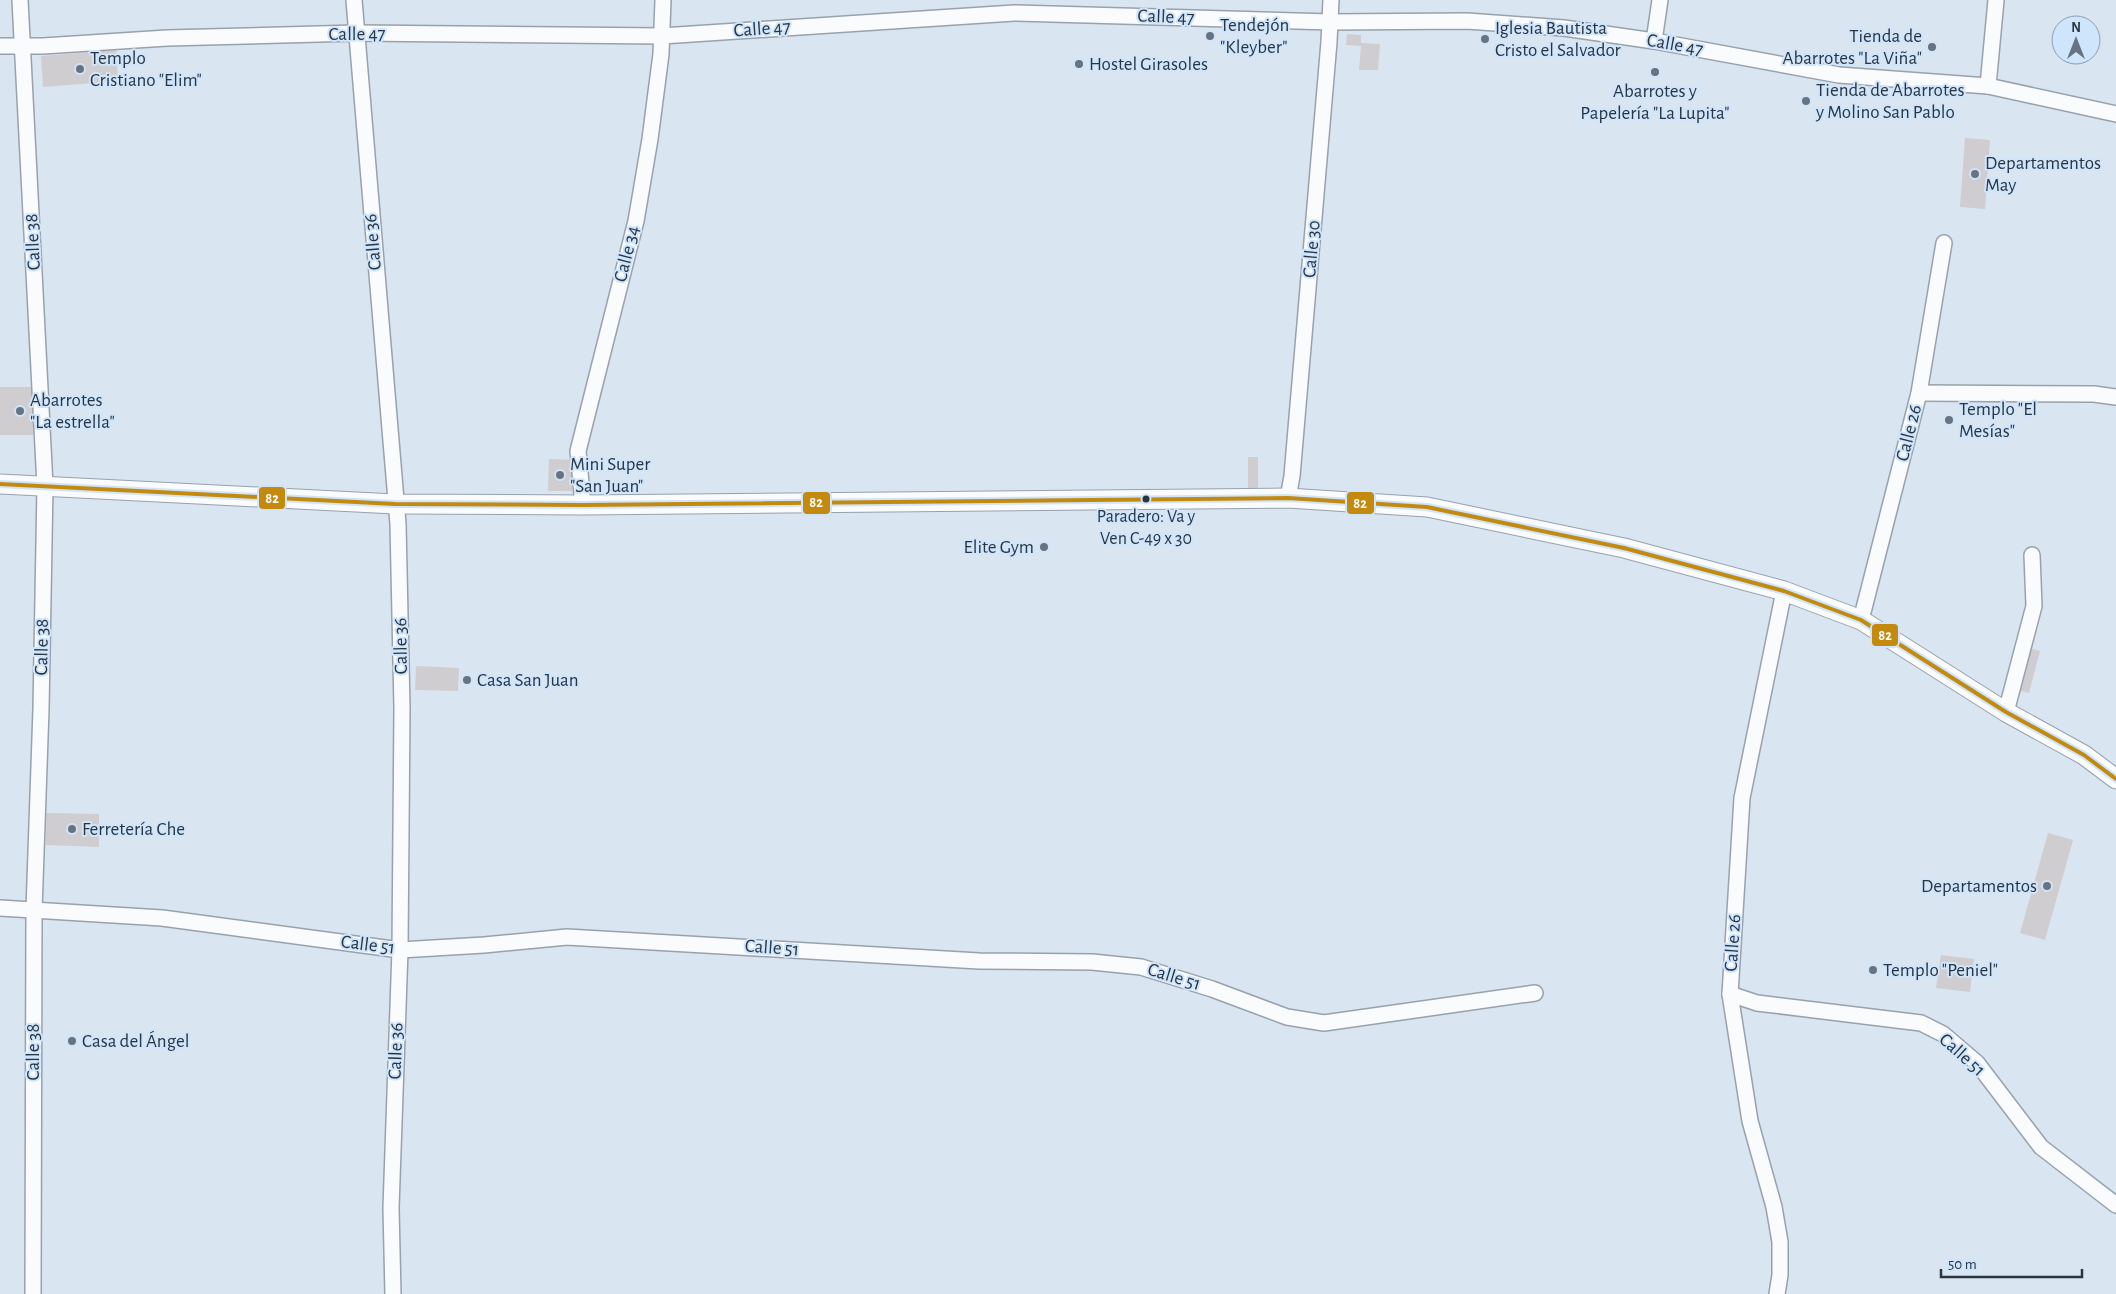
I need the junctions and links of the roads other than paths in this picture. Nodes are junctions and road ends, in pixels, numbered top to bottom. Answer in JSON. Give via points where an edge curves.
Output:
{"nodes":[{"id":1,"x":20,"y":0,"type":"edge"},
{"id":2,"x":354,"y":0,"type":"edge"},
{"id":3,"x":663,"y":0,"type":"edge"},
{"id":4,"x":1331,"y":0,"type":"edge"},
{"id":5,"x":1660,"y":0,"type":"edge"},
{"id":6,"x":1996,"y":0,"type":"edge"},
{"id":7,"x":1014,"y":6,"type":"edge"},
{"id":8,"x":1331,"y":22,"type":"junction"},
{"id":9,"x":356,"y":33,"type":"junction"},
{"id":10,"x":662,"y":36,"type":"junction"},
{"id":11,"x":1654,"y":40,"type":"junction"},
{"id":12,"x":0,"y":46,"type":"edge"},
{"id":13,"x":23,"y":46,"type":"junction"},
{"id":14,"x":1988,"y":86,"type":"junction"},
{"id":15,"x":2116,"y":114,"type":"edge"},
{"id":16,"x":1944,"y":243,"type":"dead end"},
{"id":17,"x":1919,"y":393,"type":"junction"},
{"id":18,"x":2116,"y":397,"type":"edge"},
{"id":19,"x":0,"y":484,"type":"edge"},
{"id":20,"x":45,"y":486,"type":"junction"},
{"id":21,"x":1288,"y":498,"type":"junction"},
{"id":22,"x":395,"y":504,"type":"junction"},
{"id":23,"x":583,"y":505,"type":"junction"},
{"id":24,"x":2032,"y":555,"type":"dead end"},
{"id":25,"x":1784,"y":591,"type":"junction"},
{"id":26,"x":1860,"y":620,"type":"junction"},
{"id":27,"x":2006,"y":712,"type":"junction"},
{"id":28,"x":2116,"y":779,"type":"edge"},
{"id":29,"x":0,"y":908,"type":"edge"},
{"id":30,"x":34,"y":910,"type":"junction"},
{"id":31,"x":400,"y":950,"type":"junction"},
{"id":32,"x":1535,"y":993,"type":"dead end"},
{"id":33,"x":1730,"y":994,"type":"junction"},
{"id":34,"x":2116,"y":1205,"type":"edge"},
{"id":35,"x":33,"y":1294,"type":"edge"},
{"id":36,"x":393,"y":1294,"type":"edge"},
{"id":37,"x":1777,"y":1294,"type":"edge"}],
"edges":[{"from":1,"to":13,"type":"street","name":"Calle 38"},
{"from":2,"to":9,"type":"street","name":"Calle 36"},
{"from":3,"to":10,"type":"street","name":"Calle 34"},
{"from":4,"to":8,"type":"street","name":"Calle 30"},
{"from":5,"to":11,"type":"street"},
{"from":6,"to":14,"type":"street"},
{"from":7,"to":8,"type":"street","name":"Calle 47"},
{"from":7,"to":10,"type":"street","name":"Calle 47"},
{"from":8,"to":11,"type":"street","name":"Calle 47","via":[[1466,22],[1564,28]]},
{"from":8,"to":21,"type":"street","name":"Calle 30"},
{"from":9,"to":10,"type":"street","name":"Calle 47"},
{"from":9,"to":13,"type":"street","name":"Calle 47"},
{"from":9,"to":22,"type":"street","name":"Calle 36"},
{"from":10,"to":23,"type":"street","name":"Calle 34","via":[[636,221],[578,451]]},
{"from":11,"to":14,"type":"street","name":"Calle 47","via":[[1838,75]]},
{"from":12,"to":13,"type":"street","name":"Calle 47"},
{"from":13,"to":20,"type":"street","name":"Calle 38"},
{"from":14,"to":15,"type":"street","name":"Calle 47"},
{"from":16,"to":17,"type":"street","name":"Calle 26"},
{"from":17,"to":18,"type":"street","via":[[2094,394]]},
{"from":17,"to":26,"type":"street","name":"Calle 26"},
{"from":19,"to":20,"type":"street"},
{"from":20,"to":22,"type":"street"},
{"from":20,"to":30,"type":"street","name":"Calle 38"},
{"from":21,"to":23,"type":"street"},
{"from":21,"to":25,"type":"street","via":[[1427,507],[1624,548]]},
{"from":22,"to":23,"type":"street"},
{"from":22,"to":31,"type":"street","name":"Calle 36","via":[[402,708]]},
{"from":24,"to":27,"type":"street","via":[[2034,606]]},
{"from":25,"to":26,"type":"street"},
{"from":25,"to":33,"type":"street","name":"Calle 26","via":[[1742,798]]},
{"from":26,"to":27,"type":"street"},
{"from":27,"to":28,"type":"street","via":[[2084,755]]},
{"from":29,"to":30,"type":"street","name":"Calle 51"},
{"from":30,"to":31,"type":"street","name":"Calle 51","via":[[162,918]]},
{"from":30,"to":35,"type":"street","name":"Calle 38"},
{"from":31,"to":32,"type":"street","name":"Calle 51","via":[[567,937],[979,961],[1092,962],[1141,967],[1287,1017],[1324,1023]]},
{"from":31,"to":36,"type":"street","name":"Calle 36","via":[[391,1208]]},
{"from":33,"to":34,"type":"street","name":"Calle 51","via":[[1758,1003],[1921,1023],[1943,1034],[1977,1063],[2041,1147]]},
{"from":33,"to":37,"type":"street","name":"Calle 26","via":[[1750,1121],[1774,1207],[1780,1242]]}]}
